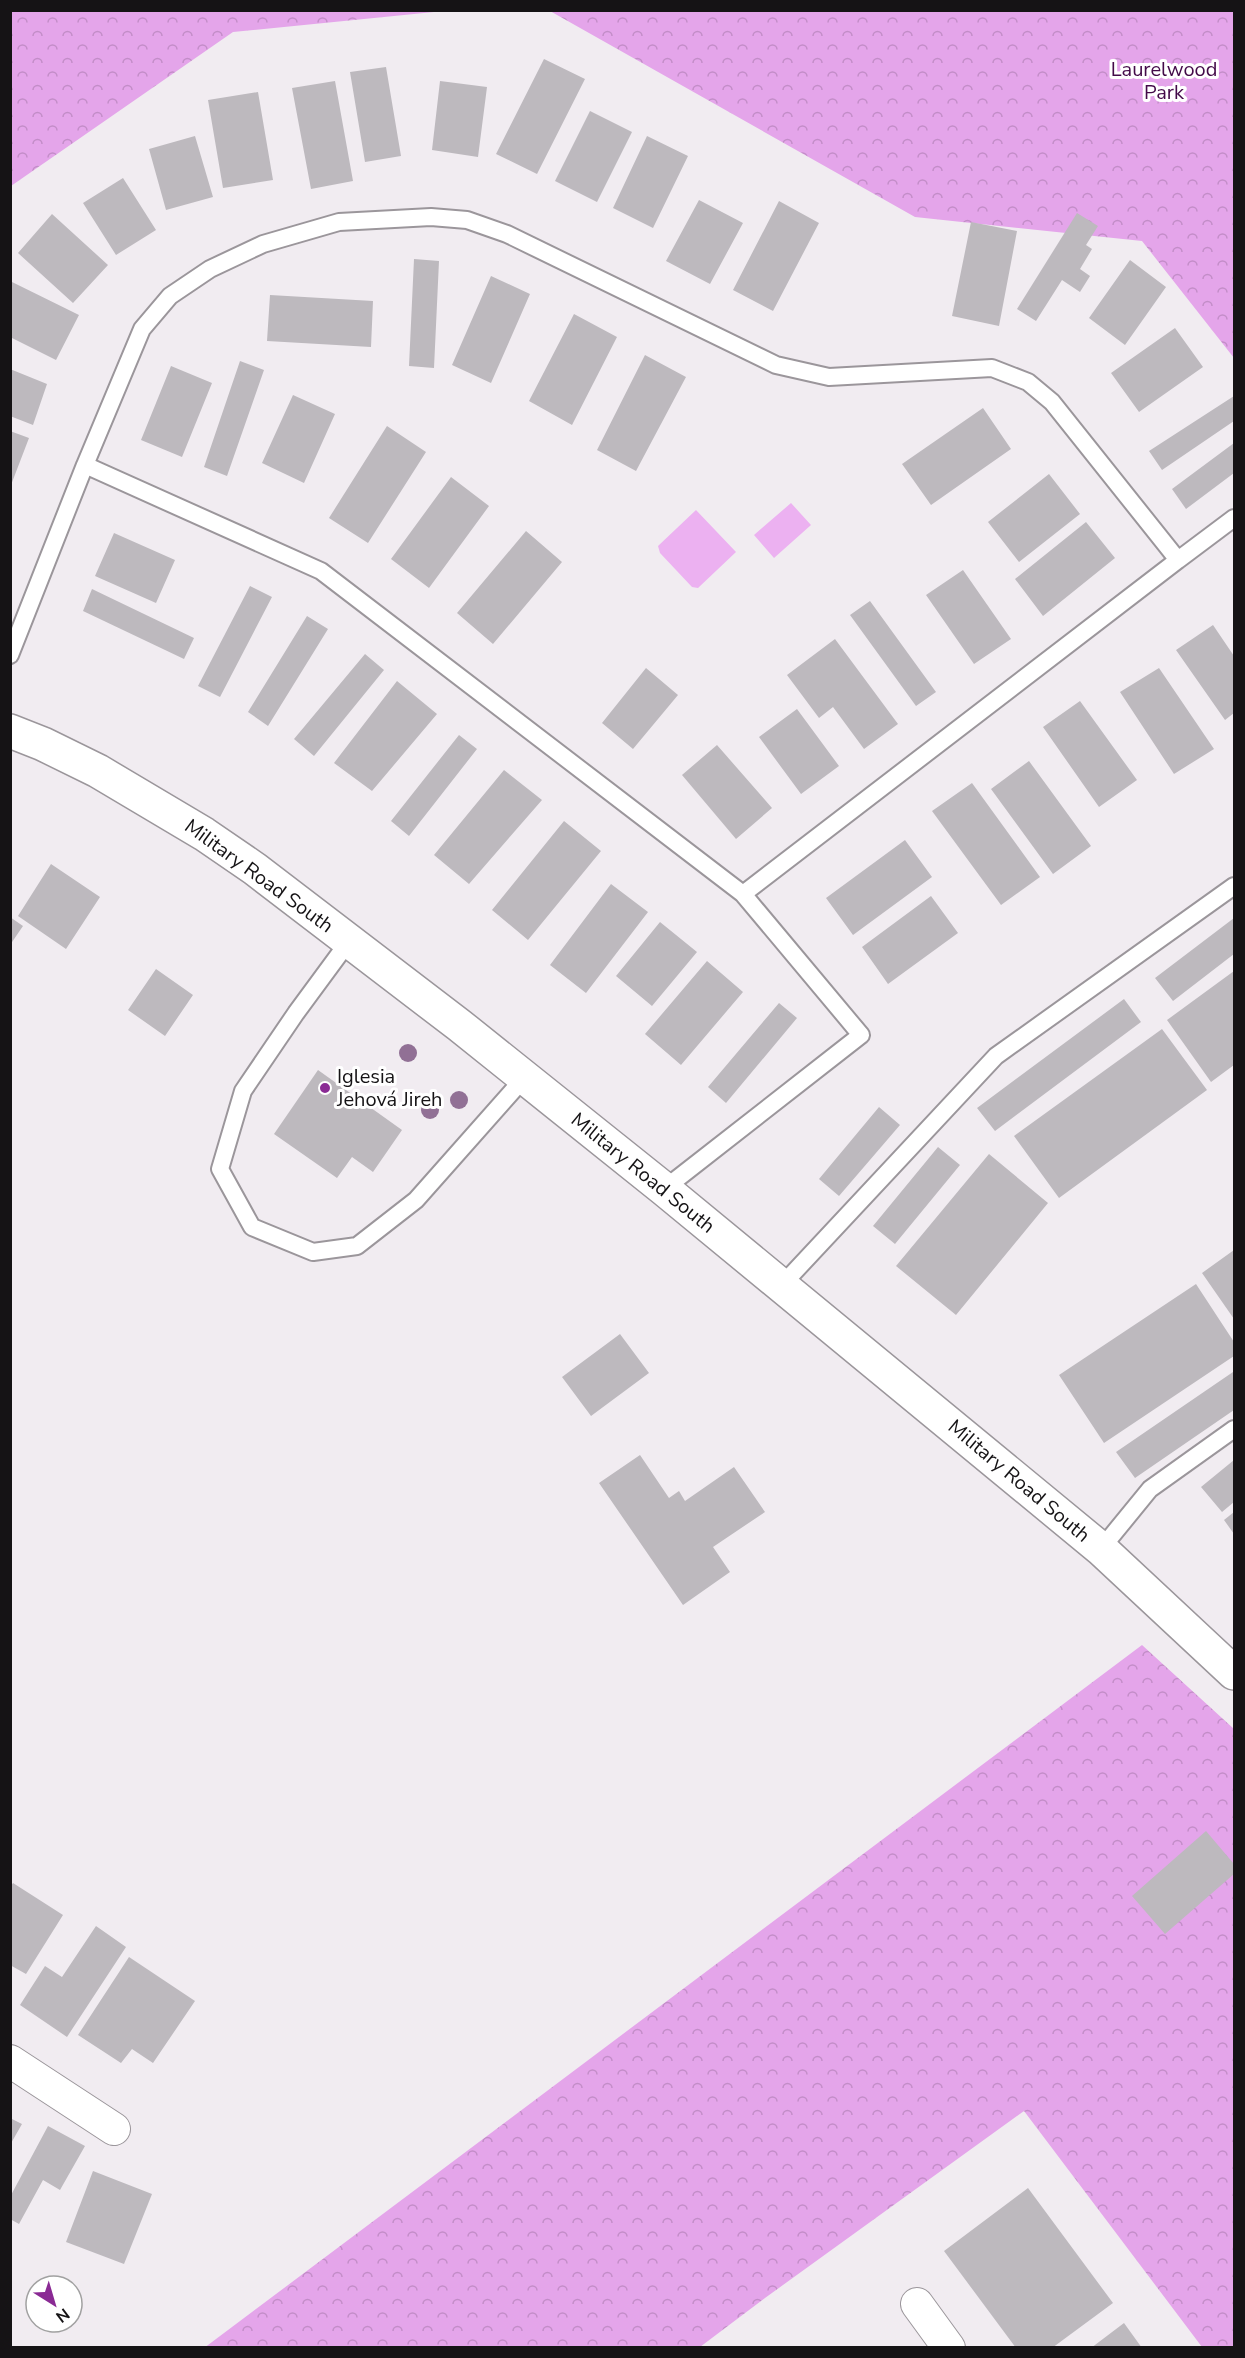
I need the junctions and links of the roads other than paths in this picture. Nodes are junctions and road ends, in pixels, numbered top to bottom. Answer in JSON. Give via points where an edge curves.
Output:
{"nodes":[{"id":1,"x":85,"y":465,"type":"junction"},
{"id":2,"x":1234,"y":518,"type":"edge"},
{"id":3,"x":1178,"y":560,"type":"junction"},
{"id":4,"x":10,"y":655,"type":"edge"},
{"id":5,"x":10,"y":731,"type":"edge"},
{"id":6,"x":1234,"y":886,"type":"edge"},
{"id":7,"x":743,"y":894,"type":"junction"},
{"id":8,"x":349,"y":941,"type":"junction"},
{"id":9,"x":525,"y":1077,"type":"junction"},
{"id":10,"x":664,"y":1189,"type":"junction"},
{"id":11,"x":782,"y":1285,"type":"junction"},
{"id":12,"x":1234,"y":1429,"type":"edge"},
{"id":13,"x":1101,"y":1550,"type":"junction"},
{"id":14,"x":1234,"y":1673,"type":"edge"},
{"id":15,"x":10,"y":2061,"type":"edge"},
{"id":16,"x":114,"y":2129,"type":"dead end"},
{"id":17,"x":917,"y":2304,"type":"dead end"},
{"id":18,"x":949,"y":2348,"type":"edge"}],
"edges":[{"from":1,"to":3,"type":"lane","via":[[142,329],[170,296],[210,269],[263,244],[339,222],[467,220],[507,234],[776,365],[829,377],[992,368],[1028,382],[1052,402]]},
{"from":1,"to":4,"type":"lane"},
{"from":1,"to":7,"type":"lane","via":[[321,571]]},
{"from":2,"to":3,"type":"lane"},
{"from":3,"to":7,"type":"lane"},
{"from":5,"to":8,"type":"main road","name":"Military Road South","via":[[98,771],[204,834]]},
{"from":6,"to":11,"type":"lane","via":[[996,1056]]},
{"from":7,"to":10,"type":"lane","via":[[861,1035]]},
{"from":8,"to":9,"type":"main road","name":"Military Road South"},
{"from":8,"to":9,"type":"lane","via":[[243,1091],[220,1170],[252,1227],[313,1252],[357,1246],[416,1200]]},
{"from":9,"to":10,"type":"main road","name":"Military Road South"},
{"from":10,"to":11,"type":"main road","name":"Military Road South"},
{"from":11,"to":13,"type":"main road","name":"Military Road South"},
{"from":12,"to":13,"type":"lane","via":[[1150,1489]]},
{"from":13,"to":14,"type":"main road","name":"Military Road South"},
{"from":15,"to":16,"type":"street"},
{"from":17,"to":18,"type":"street"}]}
